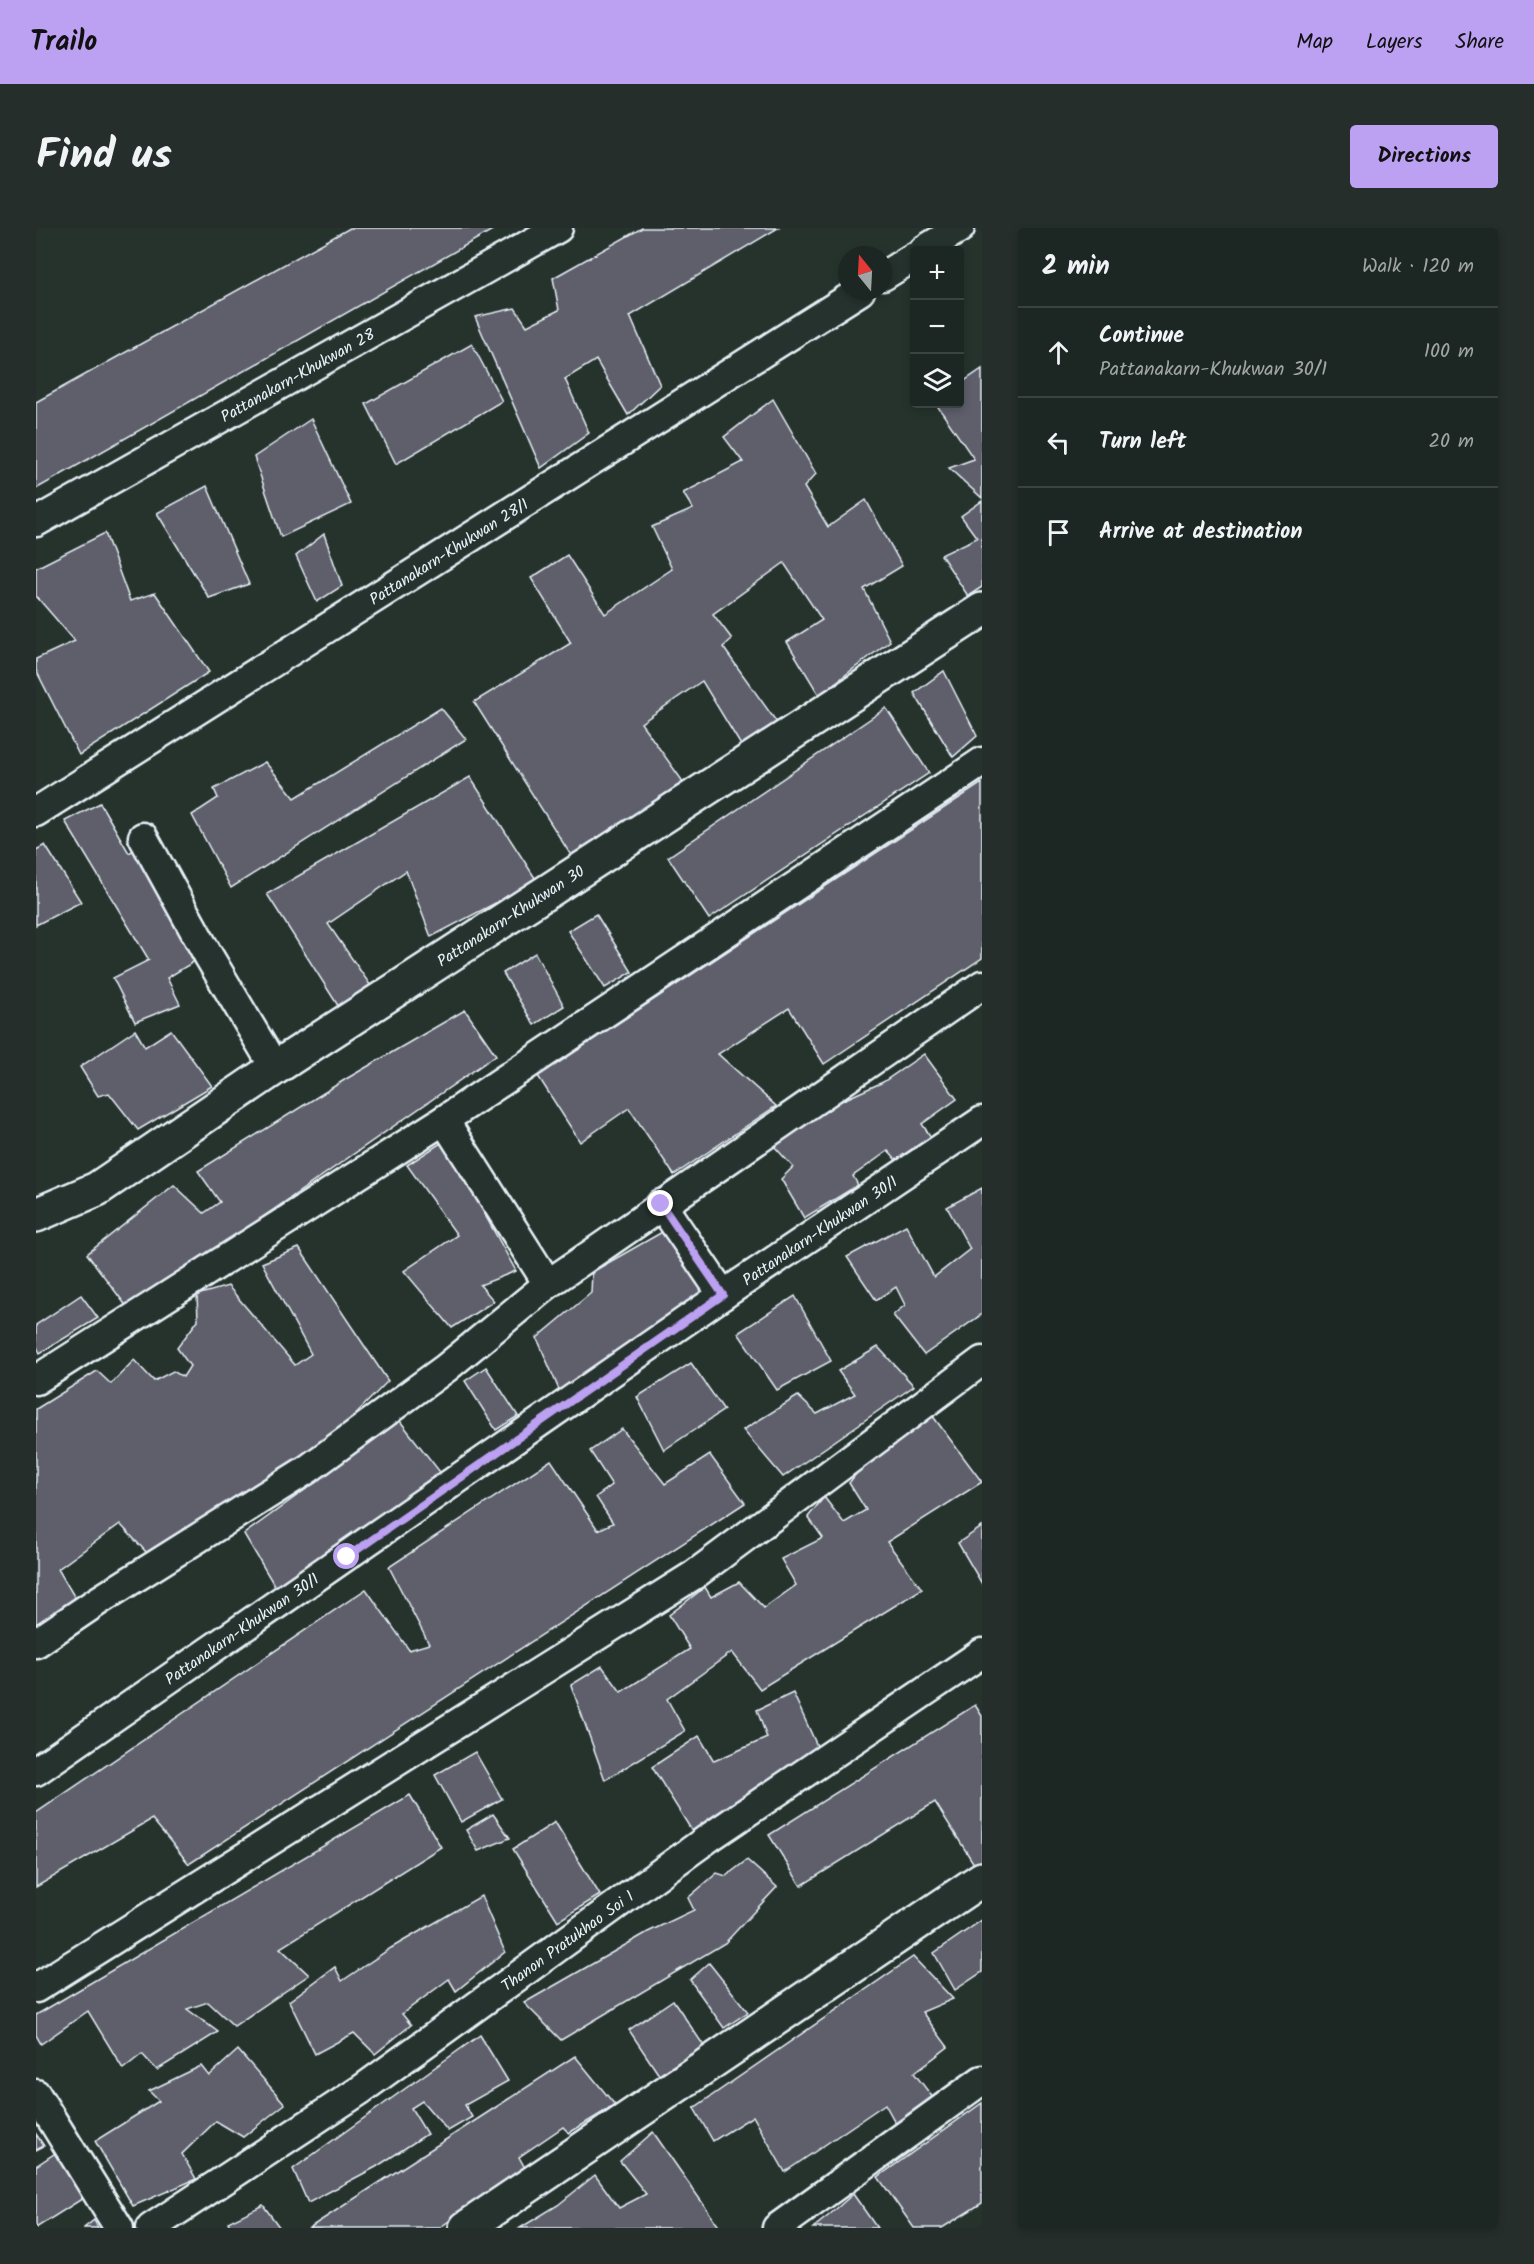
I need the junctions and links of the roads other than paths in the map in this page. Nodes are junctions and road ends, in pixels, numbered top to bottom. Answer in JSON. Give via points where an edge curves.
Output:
{"nodes":[{"id":1,"x":558,"y":228,"type":"edge"},
{"id":2,"x":960,"y":228,"type":"edge"},
{"id":3,"x":931,"y":246,"type":"edge"},
{"id":4,"x":910,"y":260,"type":"edge"},
{"id":5,"x":892,"y":271,"type":"edge"},
{"id":6,"x":846,"y":300,"type":"edge"},
{"id":7,"x":36,"y":522,"type":"edge"},
{"id":8,"x":982,"y":610,"type":"edge"},
{"id":9,"x":982,"y":762,"type":"edge"},
{"id":10,"x":36,"y":812,"type":"edge"},
{"id":11,"x":143,"y":837,"type":"dead end"},
{"id":12,"x":982,"y":985,"type":"edge"},
{"id":13,"x":275,"y":1068,"type":"junction"},
{"id":14,"x":444,"y":1120,"type":"junction"},
{"id":15,"x":982,"y":1121,"type":"edge"},
{"id":16,"x":661,"y":1204,"type":"junction"},
{"id":17,"x":36,"y":1215,"type":"edge"},
{"id":18,"x":548,"y":1284,"type":"junction"},
{"id":19,"x":723,"y":1295,"type":"junction"},
{"id":20,"x":982,"y":1361,"type":"edge"},
{"id":21,"x":36,"y":1380,"type":"edge"},
{"id":22,"x":36,"y":1643,"type":"edge"},
{"id":23,"x":982,"y":1653,"type":"edge"},
{"id":24,"x":36,"y":1771,"type":"edge"},
{"id":25,"x":982,"y":1879,"type":"edge"},
{"id":26,"x":36,"y":1988,"type":"edge"},
{"id":27,"x":982,"y":2080,"type":"edge"},
{"id":28,"x":36,"y":2094,"type":"edge"},
{"id":29,"x":119,"y":2228,"type":"edge"},
{"id":30,"x":151,"y":2228,"type":"edge"},
{"id":31,"x":466,"y":2228,"type":"edge"},
{"id":32,"x":777,"y":2228,"type":"edge"}],
"edges":[{"from":1,"to":7,"type":"street","name":"Pattanakarn-Khukwan 28"},
{"from":2,"to":3,"type":"street"},
{"from":4,"to":5,"type":"street"},
{"from":6,"to":10,"type":"street","name":"Pattanakarn-Khukwan 28/1"},
{"from":8,"to":13,"type":"street","name":"Pattanakarn-Khukwan 30"},
{"from":9,"to":14,"type":"street"},
{"from":11,"to":13,"type":"street"},
{"from":12,"to":16,"type":"street"},
{"from":13,"to":17,"type":"street","name":"Pattanakarn-Khukwan 30","via":[[97,1189]]},
{"from":14,"to":18,"type":"street"},
{"from":14,"to":21,"type":"street"},
{"from":15,"to":19,"type":"street","name":"Pattanakarn-Khukwan 30/1"},
{"from":16,"to":18,"type":"street"},
{"from":16,"to":19,"type":"street"},
{"from":18,"to":22,"type":"street","via":[[446,1368],[308,1469]]},
{"from":19,"to":24,"type":"street","name":"Pattanakarn-Khukwan 30/1"},
{"from":20,"to":26,"type":"street","via":[[694,1575]]},
{"from":23,"to":30,"type":"street","name":"Thanon Pratukhao Soi 1","via":[[710,1837],[362,2089]]},
{"from":25,"to":31,"type":"street"},
{"from":27,"to":32,"type":"street"},
{"from":28,"to":29,"type":"street"}]}
